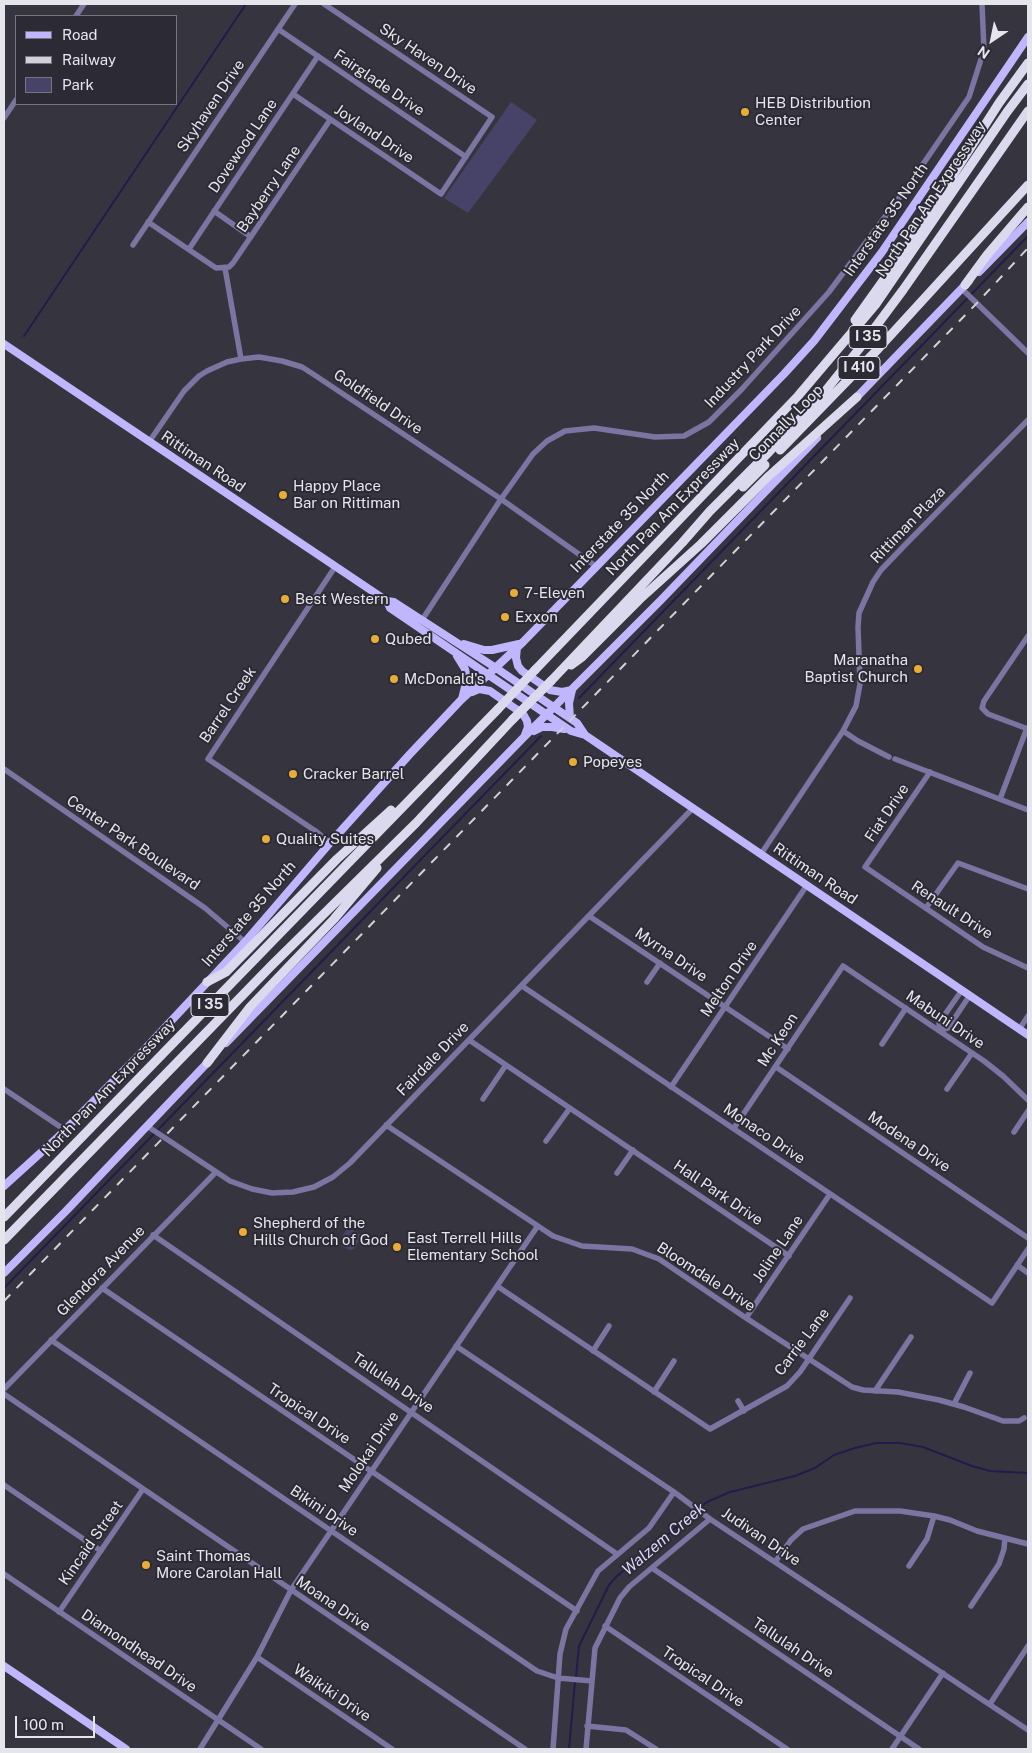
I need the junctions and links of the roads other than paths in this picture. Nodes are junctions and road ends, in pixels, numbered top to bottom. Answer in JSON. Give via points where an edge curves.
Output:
{"nodes":[{"id":1,"x":84,"y":4,"type":"edge"},
{"id":2,"x":295,"y":4,"type":"edge"},
{"id":3,"x":324,"y":4,"type":"edge"},
{"id":4,"x":982,"y":4,"type":"edge"},
{"id":5,"x":77,"y":15,"type":"edge"},
{"id":6,"x":278,"y":29,"type":"junction"},
{"id":7,"x":1028,"y":37,"type":"edge"},
{"id":8,"x":318,"y":56,"type":"junction"},
{"id":9,"x":1028,"y":63,"type":"edge"},
{"id":10,"x":1028,"y":84,"type":"edge"},
{"id":11,"x":293,"y":94,"type":"junction"},
{"id":12,"x":15,"y":102,"type":"edge"},
{"id":13,"x":1028,"y":111,"type":"edge"},
{"id":14,"x":4,"y":118,"type":"edge"},
{"id":15,"x":330,"y":120,"type":"junction"},
{"id":16,"x":466,"y":156,"type":"junction"},
{"id":17,"x":1028,"y":185,"type":"edge"},
{"id":18,"x":1028,"y":207,"type":"edge"},
{"id":19,"x":214,"y":211,"type":"junction"},
{"id":20,"x":148,"y":222,"type":"junction"},
{"id":21,"x":1028,"y":222,"type":"edge"},
{"id":22,"x":251,"y":237,"type":"junction"},
{"id":23,"x":132,"y":245,"type":"dead end"},
{"id":24,"x":188,"y":250,"type":"junction"},
{"id":25,"x":225,"y":268,"type":"junction"},
{"id":26,"x":967,"y":291,"type":"junction"},
{"id":27,"x":4,"y":344,"type":"edge"},
{"id":28,"x":1028,"y":353,"type":"edge"},
{"id":29,"x":242,"y":359,"type":"junction"},
{"id":30,"x":820,"y":370,"type":"junction"},
{"id":31,"x":857,"y":397,"type":"junction"},
{"id":32,"x":1028,"y":420,"type":"edge"},
{"id":33,"x":149,"y":442,"type":"junction"},
{"id":34,"x":501,"y":499,"type":"junction"},
{"id":35,"x":682,"y":543,"type":"junction"},
{"id":36,"x":335,"y":567,"type":"junction"},
{"id":37,"x":597,"y":567,"type":"junction"},
{"id":38,"x":387,"y":601,"type":"junction"},
{"id":39,"x":422,"y":620,"type":"junction"},
{"id":40,"x":1028,"y":636,"type":"edge"},
{"id":41,"x":454,"y":640,"type":"junction"},
{"id":42,"x":520,"y":645,"type":"junction"},
{"id":43,"x":453,"y":651,"type":"junction"},
{"id":44,"x":496,"y":668,"type":"junction"},
{"id":45,"x":488,"y":675,"type":"junction"},
{"id":46,"x":551,"y":681,"type":"junction"},
{"id":47,"x":572,"y":690,"type":"junction"},
{"id":48,"x":471,"y":692,"type":"junction"},
{"id":49,"x":461,"y":700,"type":"junction"},
{"id":50,"x":554,"y":707,"type":"junction"},
{"id":51,"x":547,"y":715,"type":"junction"},
{"id":52,"x":570,"y":718,"type":"junction"},
{"id":53,"x":1027,"y":729,"type":"edge"},
{"id":54,"x":570,"y":731,"type":"junction"},
{"id":55,"x":843,"y":731,"type":"junction"},
{"id":56,"x":585,"y":735,"type":"junction"},
{"id":57,"x":524,"y":737,"type":"junction"},
{"id":58,"x":4,"y":770,"type":"edge"},
{"id":59,"x":930,"y":772,"type":"junction"},
{"id":60,"x":415,"y":792,"type":"junction"},
{"id":61,"x":1000,"y":799,"type":"junction"},
{"id":62,"x":693,"y":808,"type":"junction"},
{"id":63,"x":1028,"y":810,"type":"edge"},
{"id":64,"x":416,"y":823,"type":"junction"},
{"id":65,"x":330,"y":843,"type":"junction"},
{"id":66,"x":761,"y":854,"type":"junction"},
{"id":67,"x":865,"y":867,"type":"joint"},
{"id":68,"x":807,"y":885,"type":"junction"},
{"id":69,"x":1028,"y":889,"type":"edge"},
{"id":70,"x":926,"y":908,"type":"junction"},
{"id":71,"x":589,"y":916,"type":"junction"},
{"id":72,"x":245,"y":942,"type":"junction"},
{"id":73,"x":660,"y":963,"type":"junction"},
{"id":74,"x":843,"y":966,"type":"joint"},
{"id":75,"x":1028,"y":968,"type":"edge"},
{"id":76,"x":207,"y":982,"type":"junction"},
{"id":77,"x":647,"y":982,"type":"dead end"},
{"id":78,"x":522,"y":986,"type":"junction"},
{"id":79,"x":962,"y":990,"type":"junction"},
{"id":80,"x":970,"y":995,"type":"junction"},
{"id":81,"x":725,"y":1007,"type":"junction"},
{"id":82,"x":906,"y":1008,"type":"junction"},
{"id":83,"x":1028,"y":1016,"type":"edge"},
{"id":84,"x":1020,"y":1028,"type":"junction"},
{"id":85,"x":940,"y":1030,"type":"junction"},
{"id":86,"x":1028,"y":1035,"type":"edge"},
{"id":87,"x":469,"y":1040,"type":"junction"},
{"id":88,"x":882,"y":1044,"type":"dead end"},
{"id":89,"x":788,"y":1049,"type":"junction"},
{"id":90,"x":972,"y":1053,"type":"junction"},
{"id":91,"x":207,"y":1063,"type":"junction"},
{"id":92,"x":506,"y":1064,"type":"junction"},
{"id":93,"x":776,"y":1067,"type":"junction"},
{"id":94,"x":671,"y":1087,"type":"junction"},
{"id":95,"x":4,"y":1088,"type":"edge"},
{"id":96,"x":947,"y":1089,"type":"dead end"},
{"id":97,"x":483,"y":1099,"type":"dead end"},
{"id":98,"x":1028,"y":1100,"type":"edge"},
{"id":99,"x":570,"y":1108,"type":"junction"},
{"id":100,"x":1028,"y":1111,"type":"edge"},
{"id":101,"x":386,"y":1125,"type":"junction"},
{"id":102,"x":734,"y":1128,"type":"junction"},
{"id":103,"x":65,"y":1130,"type":"junction"},
{"id":104,"x":153,"y":1130,"type":"junction"},
{"id":105,"x":1014,"y":1132,"type":"dead end"},
{"id":106,"x":546,"y":1141,"type":"dead end"},
{"id":107,"x":633,"y":1150,"type":"junction"},
{"id":108,"x":216,"y":1172,"type":"junction"},
{"id":109,"x":617,"y":1173,"type":"dead end"},
{"id":110,"x":4,"y":1186,"type":"edge"},
{"id":111,"x":830,"y":1194,"type":"junction"},
{"id":112,"x":4,"y":1216,"type":"edge"},
{"id":113,"x":537,"y":1226,"type":"junction"},
{"id":114,"x":153,"y":1235,"type":"junction"},
{"id":115,"x":1028,"y":1238,"type":"edge"},
{"id":116,"x":4,"y":1240,"type":"edge"},
{"id":117,"x":1028,"y":1249,"type":"edge"},
{"id":118,"x":789,"y":1256,"type":"junction"},
{"id":119,"x":1017,"y":1265,"type":"junction"},
{"id":120,"x":4,"y":1273,"type":"edge"},
{"id":121,"x":1028,"y":1273,"type":"edge"},
{"id":122,"x":497,"y":1286,"type":"junction"},
{"id":123,"x":102,"y":1288,"type":"junction"},
{"id":124,"x":850,"y":1298,"type":"dead end"},
{"id":125,"x":746,"y":1318,"type":"junction"},
{"id":126,"x":609,"y":1326,"type":"dead end"},
{"id":127,"x":911,"y":1337,"type":"dead end"},
{"id":128,"x":51,"y":1340,"type":"junction"},
{"id":129,"x":456,"y":1346,"type":"junction"},
{"id":130,"x":593,"y":1351,"type":"junction"},
{"id":131,"x":809,"y":1359,"type":"junction"},
{"id":132,"x":674,"y":1361,"type":"dead end"},
{"id":133,"x":970,"y":1373,"type":"dead end"},
{"id":134,"x":4,"y":1388,"type":"edge"},
{"id":135,"x":875,"y":1391,"type":"junction"},
{"id":136,"x":654,"y":1392,"type":"junction"},
{"id":137,"x":4,"y":1394,"type":"edge"},
{"id":138,"x":738,"y":1401,"type":"dead end"},
{"id":139,"x":954,"y":1404,"type":"junction"},
{"id":140,"x":744,"y":1411,"type":"junction"},
{"id":141,"x":412,"y":1412,"type":"junction"},
{"id":142,"x":1024,"y":1418,"type":"dead end"},
{"id":143,"x":371,"y":1472,"type":"junction"},
{"id":144,"x":4,"y":1485,"type":"edge"},
{"id":145,"x":143,"y":1489,"type":"junction"},
{"id":146,"x":674,"y":1492,"type":"junction"},
{"id":147,"x":934,"y":1516,"type":"junction"},
{"id":148,"x":710,"y":1519,"type":"junction"},
{"id":149,"x":331,"y":1531,"type":"junction"},
{"id":150,"x":1005,"y":1538,"type":"junction"},
{"id":151,"x":1028,"y":1544,"type":"edge"},
{"id":152,"x":101,"y":1551,"type":"junction"},
{"id":153,"x":617,"y":1554,"type":"junction"},
{"id":154,"x":776,"y":1562,"type":"junction"},
{"id":155,"x":909,"y":1566,"type":"dead end"},
{"id":156,"x":652,"y":1568,"type":"junction"},
{"id":157,"x":4,"y":1574,"type":"edge"},
{"id":158,"x":291,"y":1590,"type":"junction"},
{"id":159,"x":970,"y":1606,"type":"dead end"},
{"id":160,"x":577,"y":1611,"type":"junction"},
{"id":161,"x":59,"y":1612,"type":"junction"},
{"id":162,"x":606,"y":1626,"type":"junction"},
{"id":163,"x":1028,"y":1646,"type":"edge"},
{"id":164,"x":258,"y":1657,"type":"junction"},
{"id":165,"x":4,"y":1666,"type":"edge"},
{"id":166,"x":943,"y":1674,"type":"junction"},
{"id":167,"x":558,"y":1678,"type":"junction"},
{"id":168,"x":592,"y":1681,"type":"junction"},
{"id":169,"x":990,"y":1704,"type":"junction"},
{"id":170,"x":219,"y":1721,"type":"junction"},
{"id":171,"x":587,"y":1726,"type":"junction"},
{"id":172,"x":1028,"y":1730,"type":"edge"},
{"id":173,"x":901,"y":1736,"type":"junction"},
{"id":174,"x":784,"y":1748,"type":"edge"},
{"id":175,"x":126,"y":1749,"type":"edge"},
{"id":176,"x":200,"y":1749,"type":"edge"},
{"id":177,"x":261,"y":1749,"type":"edge"},
{"id":178,"x":392,"y":1749,"type":"edge"},
{"id":179,"x":525,"y":1749,"type":"edge"},
{"id":180,"x":553,"y":1749,"type":"edge"},
{"id":181,"x":586,"y":1749,"type":"edge"},
{"id":182,"x":656,"y":1749,"type":"edge"},
{"id":183,"x":892,"y":1749,"type":"edge"},
{"id":184,"x":919,"y":1749,"type":"edge"}],
"edges":[{"from":1,"to":5,"type":"street"},
{"from":2,"to":6,"type":"street","name":"Skyhaven Drive"},
{"from":3,"to":16,"type":"street","name":"Sky Haven Drive","via":[[492,117]]},
{"from":4,"to":34,"type":"street","name":"Industry Park Drive","via":[[984,50],[969,97],[829,292],[741,390],[709,422],[684,436],[655,438],[594,428],[565,431],[533,454]]},
{"from":6,"to":8,"type":"street","name":"Fairglade Drive"},
{"from":6,"to":20,"type":"street","name":"Skyhaven Drive"},
{"from":7,"to":37,"type":"main road","name":"Interstate 35 North","via":[[882,252],[814,341]]},
{"from":8,"to":11,"type":"street","name":"Dovewood Lane"},
{"from":8,"to":16,"type":"street","name":"Fairglade Drive"},
{"from":9,"to":30,"type":"highway","name":"Connally Loop","number":"I 410","via":[[907,247]]},
{"from":10,"to":30,"type":"highway","name":"North Pan Am Expressway","number":"I 35","via":[[876,304]]},
{"from":11,"to":15,"type":"street","name":"Joyland Drive"},
{"from":11,"to":19,"type":"street","name":"Dovewood Lane"},
{"from":12,"to":14,"type":"street"},
{"from":13,"to":35,"type":"highway","name":"North Pan Am Expressway","number":"I 35","via":[[859,349],[802,417]]},
{"from":15,"to":16,"type":"street","name":"Joyland Drive","via":[[441,194]]},
{"from":15,"to":22,"type":"street","name":"Bayberry Lane"},
{"from":17,"to":35,"type":"highway","name":"Connally Loop","number":"I 410","via":[[878,349],[752,478]]},
{"from":18,"to":26,"type":"highway","via":[[987,255]]},
{"from":19,"to":22,"type":"street"},
{"from":19,"to":24,"type":"street","name":"Dovewood Lane"},
{"from":20,"to":23,"type":"street","name":"Skyhaven Drive"},
{"from":20,"to":24,"type":"street"},
{"from":21,"to":26,"type":"main road"},
{"from":22,"to":25,"type":"street","name":"Bayberry Lane","via":[[233,263]]},
{"from":24,"to":25,"type":"street","via":[[216,268]]},
{"from":25,"to":29,"type":"street"},
{"from":26,"to":28,"type":"street"},
{"from":26,"to":31,"type":"main road"},
{"from":27,"to":33,"type":"main road","name":"Rittiman Road"},
{"from":29,"to":33,"type":"street","name":"Goldfield Drive","via":[[217,366],[190,384]]},
{"from":29,"to":34,"type":"street","name":"Goldfield Drive","via":[[270,358],[302,368]]},
{"from":30,"to":60,"type":"highway","name":"North Pan Am Expressway","number":"I 35","bridge":true},
{"from":31,"to":46,"type":"highway","via":[[769,476],[582,657]]},
{"from":31,"to":47,"type":"main road"},
{"from":32,"to":55,"type":"street","name":"Rittiman Plaza","via":[[872,582],[858,627],[859,698]]},
{"from":33,"to":36,"type":"main road","name":"Rittiman Road"},
{"from":34,"to":37,"type":"street","name":"Goldfield Drive"},
{"from":34,"to":39,"type":"street","name":"Industry Park Drive"},
{"from":35,"to":46,"type":"highway","name":"North Pan Am Expressway","number":"I 35"},
{"from":36,"to":38,"type":"main road","name":"Rittiman Road"},
{"from":36,"to":65,"type":"street","name":"Barrel Creek","via":[[208,759]]},
{"from":37,"to":42,"type":"main road","name":"Interstate 35 North"},
{"from":38,"to":39,"type":"main road","name":"Rittiman Road"},
{"from":38,"to":43,"type":"main road","name":"Rittiman Road","via":[[390,608]]},
{"from":39,"to":41,"type":"main road","name":"Rittiman Road"},
{"from":40,"to":53,"type":"street","via":[[982,708],[988,714]]},
{"from":41,"to":42,"type":"main road","via":[[484,650]]},
{"from":41,"to":44,"type":"main road","name":"Rittiman Road"},
{"from":42,"to":44,"type":"main road","name":"Interstate 35 North"},
{"from":42,"to":47,"type":"main road","via":[[516,658],[522,671],[550,690]]},
{"from":43,"to":45,"type":"main road","name":"Rittiman Road"},
{"from":43,"to":49,"type":"main road","via":[[462,663],[467,679]]},
{"from":44,"to":45,"type":"main road","name":"Interstate 35 North"},
{"from":44,"to":50,"type":"main road","name":"Rittiman Road"},
{"from":45,"to":48,"type":"main road","name":"Interstate 35 North"},
{"from":45,"to":51,"type":"main road","name":"Rittiman Road"},
{"from":46,"to":64,"type":"highway","name":"North Pan Am Expressway","number":"I 35","bridge":true},
{"from":47,"to":50,"type":"main road"},
{"from":47,"to":52,"type":"main road"},
{"from":48,"to":49,"type":"main road","name":"Interstate 35 North"},
{"from":48,"to":57,"type":"main road","via":[[479,689],[490,691],[523,714],[528,727]]},
{"from":49,"to":65,"type":"main road","name":"Interstate 35 North"},
{"from":50,"to":51,"type":"main road"},
{"from":50,"to":52,"type":"main road","name":"Rittiman Road"},
{"from":51,"to":54,"type":"main road","name":"Rittiman Road"},
{"from":51,"to":57,"type":"main road"},
{"from":52,"to":56,"type":"main road","name":"Rittiman Road"},
{"from":53,"to":61,"type":"street"},
{"from":54,"to":56,"type":"main road","name":"Rittiman Road"},
{"from":54,"to":57,"type":"main road","via":[[542,727]]},
{"from":55,"to":59,"type":"street","via":[[892,758]]},
{"from":55,"to":66,"type":"street","name":"Rittiman Plaza"},
{"from":56,"to":62,"type":"main road","name":"Rittiman Road"},
{"from":57,"to":91,"type":"main road"},
{"from":58,"to":72,"type":"street","name":"Center Park Boulevard","via":[[204,907]]},
{"from":59,"to":61,"type":"street"},
{"from":59,"to":67,"type":"street","name":"Fiat Drive"},
{"from":60,"to":76,"type":"highway","via":[[389,811],[337,859],[226,972]]},
{"from":60,"to":112,"type":"highway","name":"North Pan Am Expressway","number":"I 35"},
{"from":61,"to":63,"type":"street"},
{"from":62,"to":66,"type":"main road","name":"Rittiman Road"},
{"from":62,"to":71,"type":"street","name":"Fairdale Drive"},
{"from":64,"to":91,"type":"highway","via":[[334,919],[240,1018]]},
{"from":64,"to":116,"type":"highway","name":"North Pan Am Expressway","number":"I 35","via":[[272,964]]},
{"from":65,"to":72,"type":"main road","name":"Interstate 35 North"},
{"from":66,"to":68,"type":"main road","name":"Rittiman Road"},
{"from":67,"to":70,"type":"street","name":"Renault Drive"},
{"from":68,"to":79,"type":"main road","name":"Rittiman Road"},
{"from":68,"to":81,"type":"street","name":"Melton Drive"},
{"from":69,"to":70,"type":"street","via":[[958,862]]},
{"from":70,"to":75,"type":"street","name":"Renault Drive","via":[[983,947]]},
{"from":71,"to":73,"type":"street","name":"Myrna Drive"},
{"from":71,"to":78,"type":"street","name":"Fairdale Drive"},
{"from":72,"to":76,"type":"main road","name":"Interstate 35 North"},
{"from":73,"to":77,"type":"street"},
{"from":73,"to":81,"type":"street","name":"Myrna Drive"},
{"from":74,"to":82,"type":"street","name":"Mabuni Drive"},
{"from":74,"to":89,"type":"street","name":"Mc Keon"},
{"from":76,"to":103,"type":"main road","name":"Interstate 35 North"},
{"from":78,"to":87,"type":"street","name":"Fairdale Drive"},
{"from":78,"to":94,"type":"street","name":"Monaco Drive"},
{"from":79,"to":80,"type":"main road","name":"Rittiman Road"},
{"from":79,"to":85,"type":"street","via":[[939,1023]]},
{"from":80,"to":84,"type":"main road","name":"Rittiman Road"},
{"from":80,"to":85,"type":"street","via":[[948,1028]]},
{"from":81,"to":89,"type":"street","name":"Myrna Drive"},
{"from":81,"to":94,"type":"street","name":"Melton Drive"},
{"from":82,"to":85,"type":"street","name":"Mabuni Drive"},
{"from":82,"to":88,"type":"street"},
{"from":83,"to":84,"type":"street"},
{"from":84,"to":86,"type":"main road","name":"Rittiman Road"},
{"from":85,"to":90,"type":"street","name":"Mabuni Drive"},
{"from":87,"to":92,"type":"street","name":"Hall Park Drive"},
{"from":87,"to":101,"type":"street","name":"Fairdale Drive"},
{"from":89,"to":93,"type":"street","name":"Mc Keon"},
{"from":90,"to":96,"type":"street"},
{"from":90,"to":98,"type":"street","name":"Mabuni Drive"},
{"from":91,"to":104,"type":"main road"},
{"from":92,"to":97,"type":"street"},
{"from":92,"to":99,"type":"street","name":"Hall Park Drive"},
{"from":93,"to":102,"type":"street","name":"Mc Keon"},
{"from":93,"to":115,"type":"street","name":"Modena Drive"},
{"from":94,"to":102,"type":"street","name":"Monaco Drive"},
{"from":95,"to":103,"type":"street"},
{"from":99,"to":106,"type":"street"},
{"from":99,"to":107,"type":"street","name":"Hall Park Drive"},
{"from":100,"to":105,"type":"street"},
{"from":101,"to":108,"type":"street","name":"Fairdale Drive","via":[[341,1171],[304,1190],[262,1192]]},
{"from":101,"to":113,"type":"street","name":"Bloomdale Drive"},
{"from":102,"to":111,"type":"street","name":"Monaco Drive"},
{"from":103,"to":110,"type":"main road","name":"Interstate 35 North"},
{"from":104,"to":108,"type":"street","name":"Fairdale Drive"},
{"from":104,"to":120,"type":"main road"},
{"from":107,"to":109,"type":"street"},
{"from":107,"to":118,"type":"street","name":"Hall Park Drive"},
{"from":108,"to":114,"type":"street","name":"Glendora Avenue"},
{"from":111,"to":118,"type":"street","name":"Joline Lane"},
{"from":111,"to":119,"type":"street","name":"Monaco Drive","via":[[992,1303]]},
{"from":113,"to":122,"type":"street","name":"Molokai Drive"},
{"from":113,"to":125,"type":"street","name":"Bloomdale Drive","via":[[572,1244],[632,1249],[650,1254]]},
{"from":114,"to":123,"type":"street","name":"Glendora Avenue"},
{"from":114,"to":141,"type":"street","name":"Tallulah Drive"},
{"from":117,"to":119,"type":"street"},
{"from":118,"to":125,"type":"street","name":"Joline Lane"},
{"from":119,"to":121,"type":"street"},
{"from":122,"to":129,"type":"street","name":"Molokai Drive"},
{"from":122,"to":130,"type":"street"},
{"from":123,"to":128,"type":"street","name":"Glendora Avenue"},
{"from":123,"to":143,"type":"street","name":"Tropical Drive"},
{"from":124,"to":131,"type":"street","name":"Carrie Lane"},
{"from":125,"to":131,"type":"street","name":"Bloomdale Drive"},
{"from":126,"to":130,"type":"street"},
{"from":127,"to":135,"type":"street"},
{"from":128,"to":134,"type":"street","name":"Glendora Avenue"},
{"from":128,"to":149,"type":"street","name":"Bikini Drive"},
{"from":129,"to":141,"type":"street","name":"Molokai Drive"},
{"from":129,"to":146,"type":"street","name":"Judivan Drive"},
{"from":130,"to":136,"type":"street"},
{"from":131,"to":135,"type":"street","name":"Bloomdale Drive","via":[[852,1387]]},
{"from":131,"to":140,"type":"street","name":"Carrie Lane","via":[[787,1386]]},
{"from":132,"to":136,"type":"street"},
{"from":133,"to":139,"type":"street"},
{"from":135,"to":139,"type":"street","name":"Bloomdale Drive","via":[[898,1392]]},
{"from":136,"to":140,"type":"street","name":"Carrie Lane","via":[[710,1429]]},
{"from":137,"to":145,"type":"street","name":"Moana Drive"},
{"from":138,"to":140,"type":"street"},
{"from":139,"to":142,"type":"street","name":"Bloomdale Drive","via":[[1003,1422]]},
{"from":141,"to":143,"type":"street","name":"Molokai Drive"},
{"from":141,"to":153,"type":"street","name":"Tallulah Drive"},
{"from":143,"to":149,"type":"street","name":"Molokai Drive"},
{"from":143,"to":160,"type":"street","name":"Tropical Drive"},
{"from":144,"to":152,"type":"street"},
{"from":145,"to":152,"type":"street","name":"Kincaid Street"},
{"from":145,"to":158,"type":"street","name":"Moana Drive"},
{"from":146,"to":148,"type":"street","name":"Judivan Drive"},
{"from":146,"to":153,"type":"street","via":[[654,1522]]},
{"from":147,"to":150,"type":"street"},
{"from":147,"to":154,"type":"street","via":[[900,1511],[850,1512],[803,1529],[790,1540]]},
{"from":147,"to":155,"type":"street","via":[[931,1531]]},
{"from":148,"to":154,"type":"street","name":"Judivan Drive"},
{"from":148,"to":156,"type":"street"},
{"from":149,"to":158,"type":"street","name":"Molokai Drive"},
{"from":149,"to":167,"type":"street","name":"Bikini Drive","via":[[537,1672]]},
{"from":150,"to":151,"type":"street"},
{"from":150,"to":159,"type":"street","via":[[999,1564]]},
{"from":152,"to":161,"type":"street","name":"Kincaid Street"},
{"from":153,"to":160,"type":"street","via":[[596,1574]]},
{"from":154,"to":166,"type":"street","name":"Judivan Drive"},
{"from":156,"to":162,"type":"street","via":[[624,1593]]},
{"from":156,"to":173,"type":"street","name":"Tallulah Drive"},
{"from":157,"to":161,"type":"street","name":"Diamondhead Drive"},
{"from":158,"to":164,"type":"street","name":"Molokai Drive"},
{"from":158,"to":179,"type":"street","name":"Moana Drive"},
{"from":160,"to":167,"type":"street","via":[[564,1637]]},
{"from":161,"to":170,"type":"street","name":"Diamondhead Drive"},
{"from":162,"to":168,"type":"street","via":[[596,1644]]},
{"from":162,"to":174,"type":"street","name":"Tropical Drive"},
{"from":163,"to":169,"type":"street"},
{"from":164,"to":170,"type":"street","name":"Molokai Drive"},
{"from":164,"to":178,"type":"street","name":"Waikiki Drive"},
{"from":165,"to":175,"type":"main road"},
{"from":166,"to":169,"type":"street","name":"Judivan Drive"},
{"from":166,"to":173,"type":"street"},
{"from":167,"to":168,"type":"street","name":"Bikini Drive"},
{"from":167,"to":180,"type":"street"},
{"from":168,"to":171,"type":"street"},
{"from":169,"to":172,"type":"street","name":"Judivan Drive"},
{"from":170,"to":176,"type":"street","name":"Molokai Drive"},
{"from":170,"to":177,"type":"street","name":"Diamondhead Drive"},
{"from":171,"to":181,"type":"street"},
{"from":171,"to":182,"type":"street","via":[[626,1730]]},
{"from":173,"to":183,"type":"street"},
{"from":173,"to":184,"type":"street","name":"Tallulah Drive"}]}
